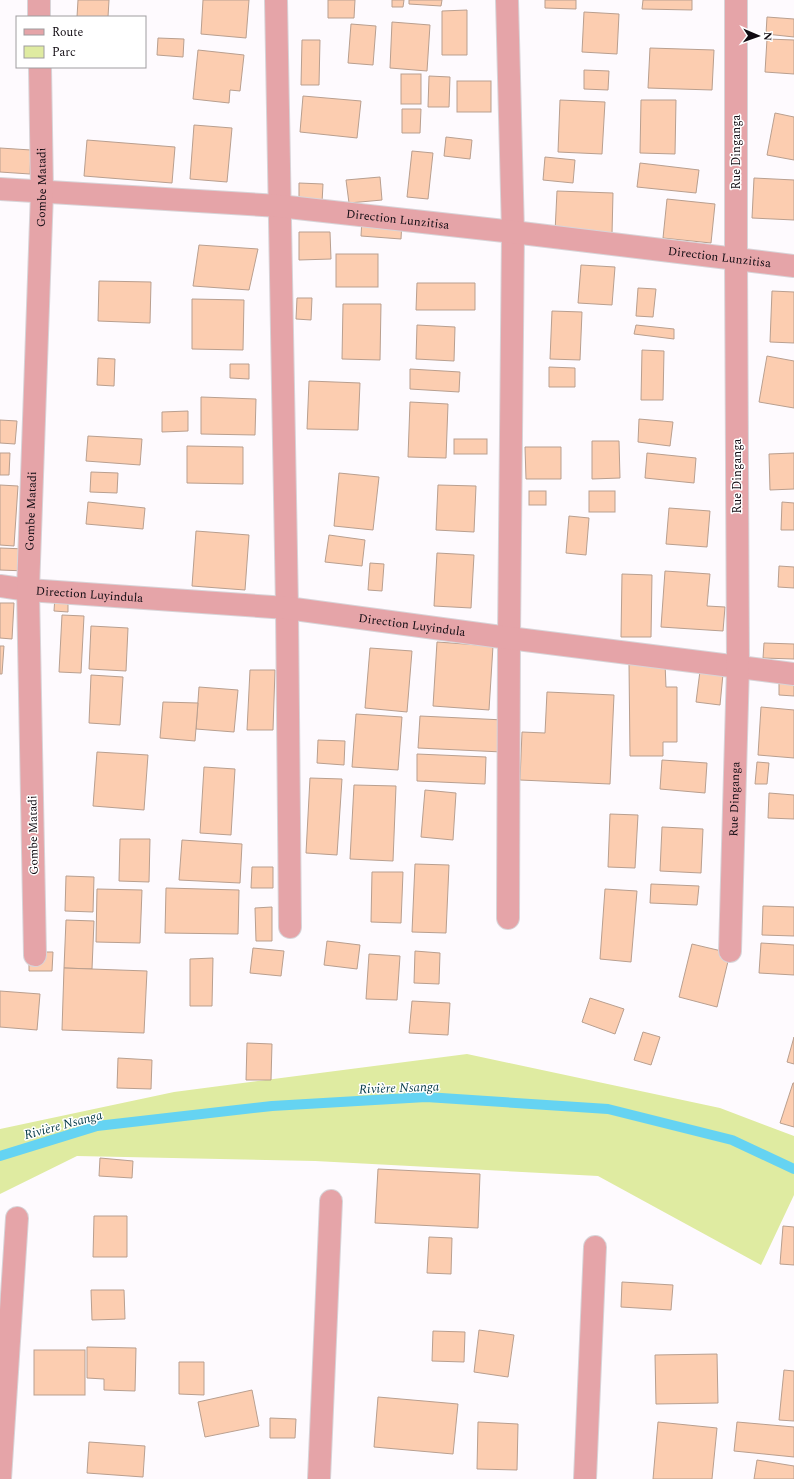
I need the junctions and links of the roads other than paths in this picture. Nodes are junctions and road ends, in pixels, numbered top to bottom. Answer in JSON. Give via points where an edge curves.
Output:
{"nodes":[{"id":1,"x":39,"y":0,"type":"edge"},
{"id":2,"x":276,"y":0,"type":"edge"},
{"id":3,"x":507,"y":0,"type":"edge"},
{"id":4,"x":736,"y":0,"type":"edge"},
{"id":5,"x":39,"y":16,"type":"edge"},
{"id":6,"x":40,"y":68,"type":"edge"},
{"id":7,"x":0,"y":189,"type":"edge"},
{"id":8,"x":42,"y":192,"type":"junction"},
{"id":9,"x":279,"y":206,"type":"junction"},
{"id":10,"x":513,"y":232,"type":"junction"},
{"id":11,"x":736,"y":258,"type":"junction"},
{"id":12,"x":794,"y":266,"type":"edge"},
{"id":13,"x":0,"y":586,"type":"edge"},
{"id":14,"x":28,"y":590,"type":"junction"},
{"id":15,"x":287,"y":608,"type":"junction"},
{"id":16,"x":509,"y":638,"type":"junction"},
{"id":17,"x":738,"y":667,"type":"junction"},
{"id":18,"x":794,"y":674,"type":"edge"},
{"id":19,"x":508,"y":918,"type":"dead end"},
{"id":20,"x":290,"y":927,"type":"dead end"},
{"id":21,"x":730,"y":951,"type":"dead end"},
{"id":22,"x":35,"y":955,"type":"dead end"},
{"id":23,"x":331,"y":1200,"type":"dead end"},
{"id":24,"x":18,"y":1218,"type":"dead end"},
{"id":25,"x":596,"y":1246,"type":"dead end"},
{"id":26,"x":0,"y":1479,"type":"edge"},
{"id":27,"x":320,"y":1479,"type":"edge"},
{"id":28,"x":585,"y":1479,"type":"edge"}],
"edges":[{"from":1,"to":5,"type":"street"},
{"from":2,"to":9,"type":"street"},
{"from":3,"to":10,"type":"street"},
{"from":4,"to":11,"type":"street","name":"Rue Dinganga"},
{"from":6,"to":8,"type":"street","name":"Gombe Matadi"},
{"from":7,"to":8,"type":"street","name":"Direction Lunzitisa"},
{"from":8,"to":9,"type":"street","name":"Direction Lunzitisa"},
{"from":8,"to":14,"type":"street","name":"Gombe Matadi"},
{"from":9,"to":10,"type":"street","name":"Direction Lunzitisa"},
{"from":9,"to":15,"type":"street"},
{"from":10,"to":11,"type":"street","name":"Direction Lunzitisa"},
{"from":10,"to":16,"type":"street"},
{"from":11,"to":12,"type":"street","name":"Direction Lunzitisa"},
{"from":11,"to":17,"type":"street","name":"Rue Dinganga"},
{"from":13,"to":14,"type":"street","name":"Direction Luyindula"},
{"from":14,"to":15,"type":"street","name":"Direction Luyindula"},
{"from":14,"to":22,"type":"street","name":"Gombe Matadi"},
{"from":15,"to":16,"type":"street","name":"Direction Luyindula"},
{"from":15,"to":20,"type":"street"},
{"from":16,"to":17,"type":"street","name":"Direction Luyindula"},
{"from":16,"to":19,"type":"street"},
{"from":17,"to":18,"type":"street","name":"Direction Luyindula"},
{"from":17,"to":21,"type":"street","name":"Rue Dinganga"},
{"from":23,"to":27,"type":"street"},
{"from":24,"to":26,"type":"street"},
{"from":25,"to":28,"type":"street"}]}
